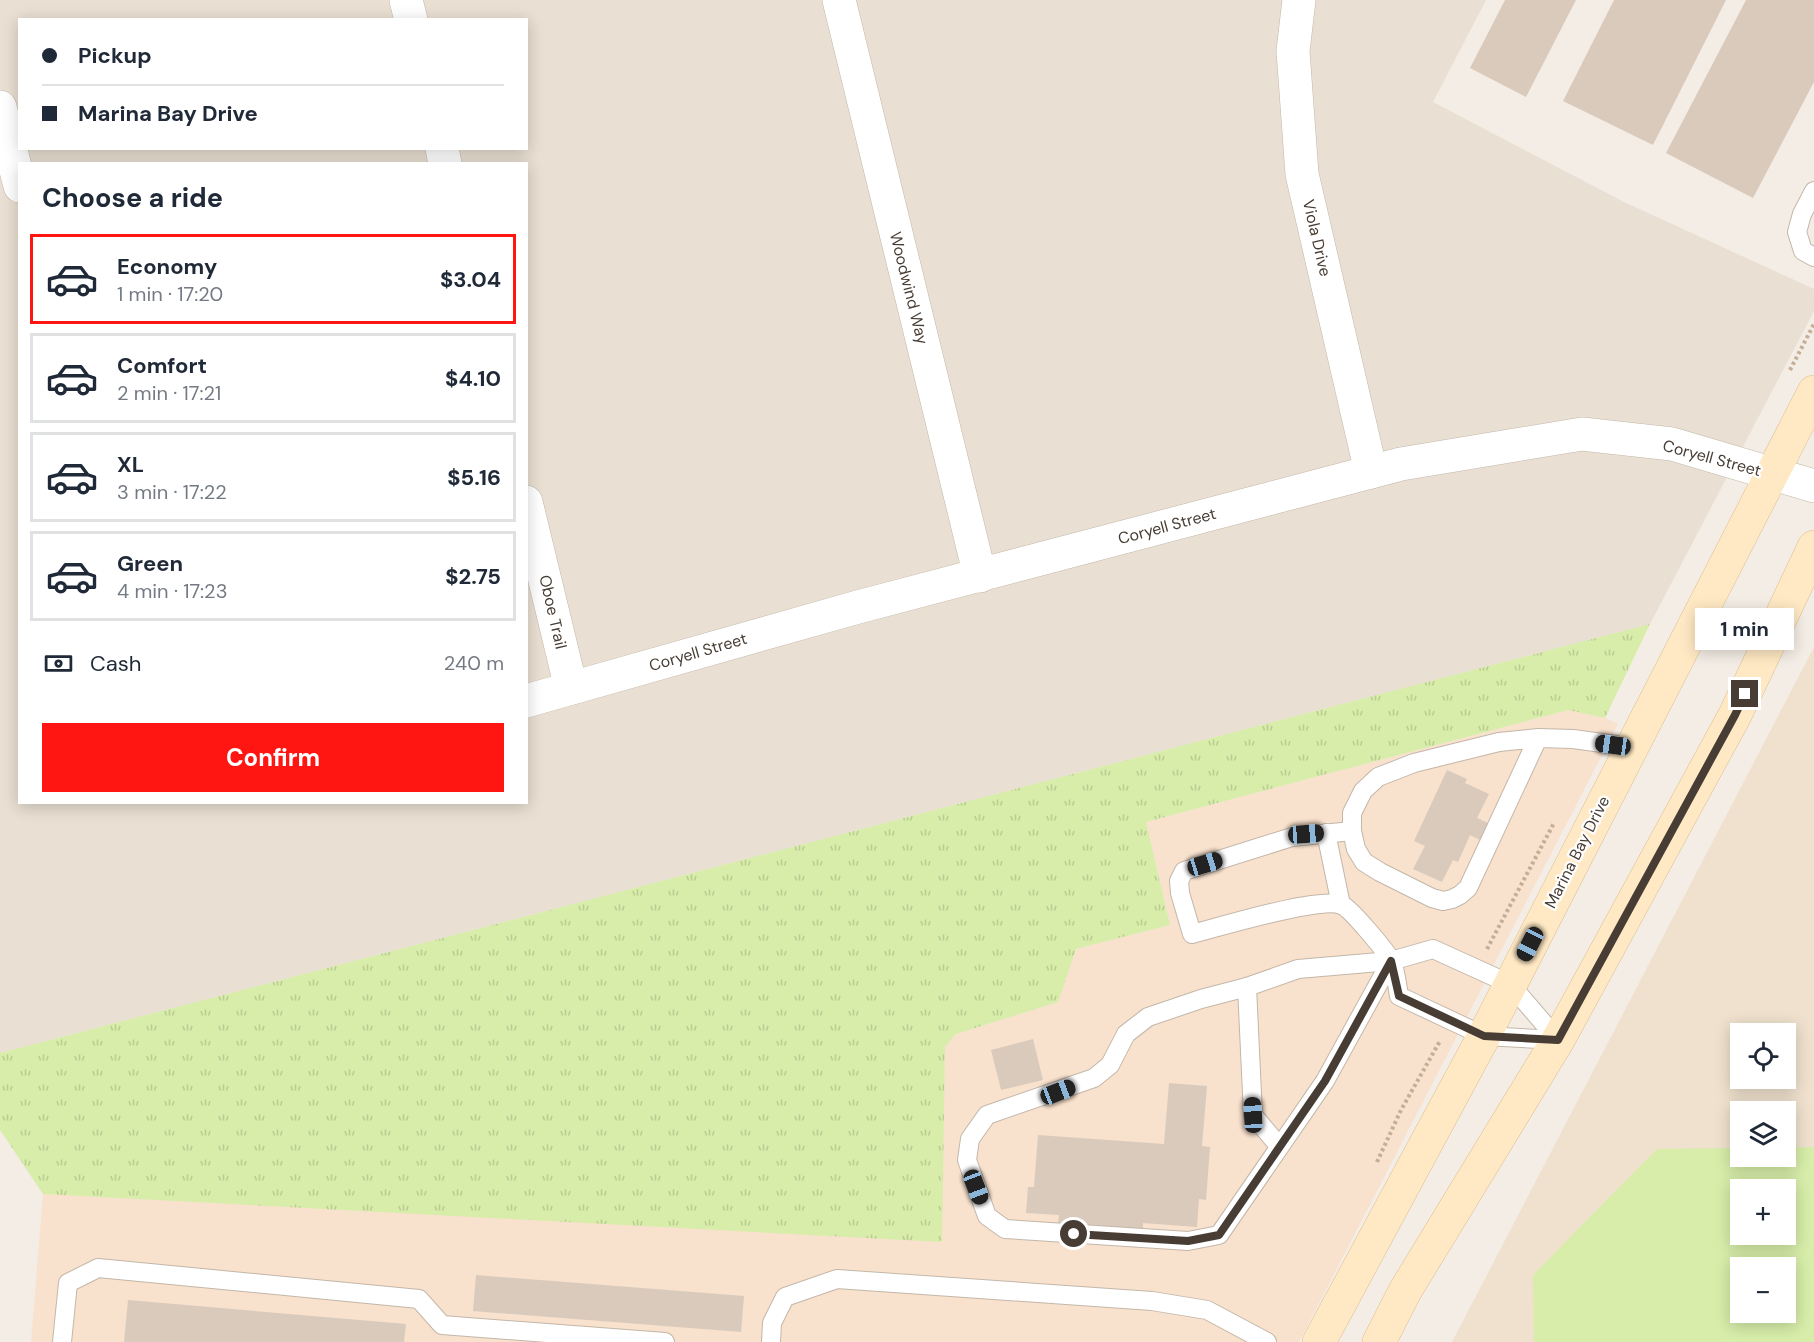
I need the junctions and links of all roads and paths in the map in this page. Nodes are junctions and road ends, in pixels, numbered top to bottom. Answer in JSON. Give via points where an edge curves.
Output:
{"nodes":[{"id":1,"x":406,"y":0,"type":"edge"},
{"id":2,"x":839,"y":0,"type":"edge"},
{"id":3,"x":1299,"y":0,"type":"edge"},
{"id":4,"x":410,"y":18,"type":"edge"},
{"id":5,"x":0,"y":107,"type":"edge"},
{"id":6,"x":18,"y":178,"type":"edge"},
{"id":7,"x":1814,"y":191,"type":"edge"},
{"id":8,"x":1814,"y":257,"type":"edge"},
{"id":9,"x":1814,"y":324,"type":"edge"},
{"id":10,"x":1799,"y":385,"type":"edge"},
{"id":11,"x":1371,"y":472,"type":"junction"},
{"id":12,"x":1772,"y":474,"type":"junction"},
{"id":13,"x":1814,"y":486,"type":"edge"},
{"id":14,"x":528,"y":510,"type":"edge"},
{"id":15,"x":1814,"y":547,"type":"edge"},
{"id":16,"x":980,"y":576,"type":"junction"},
{"id":17,"x":571,"y":688,"type":"junction"},
{"id":18,"x":528,"y":700,"type":"edge"},
{"id":19,"x":1538,"y":738,"type":"junction"},
{"id":20,"x":1631,"y":747,"type":"junction"},
{"id":21,"x":1556,"y":820,"type":"dead end"},
{"id":22,"x":1352,"y":831,"type":"junction"},
{"id":23,"x":1326,"y":833,"type":"junction"},
{"id":24,"x":1341,"y":904,"type":"junction"},
{"id":25,"x":1391,"y":961,"type":"junction"},
{"id":26,"x":1476,"y":969,"type":"junction"},
{"id":27,"x":1510,"y":984,"type":"junction"},
{"id":28,"x":1247,"y":987,"type":"junction"},
{"id":29,"x":1451,"y":1020,"type":"junction"},
{"id":30,"x":1484,"y":1036,"type":"junction"},
{"id":31,"x":1558,"y":1040,"type":"junction"},
{"id":32,"x":1279,"y":1146,"type":"junction"},
{"id":33,"x":1376,"y":1163,"type":"dead end"},
{"id":34,"x":441,"y":1333,"type":"edge"},
{"id":35,"x":63,"y":1342,"type":"edge"},
{"id":36,"x":665,"y":1342,"type":"edge"},
{"id":37,"x":771,"y":1342,"type":"edge"},
{"id":38,"x":1267,"y":1342,"type":"edge"},
{"id":39,"x":1319,"y":1342,"type":"edge"},
{"id":40,"x":1379,"y":1342,"type":"edge"}],
"edges":[{"from":1,"to":4,"type":"street"},
{"from":2,"to":16,"type":"street","name":"Woodwind Way"},
{"from":3,"to":11,"type":"street","name":"Viola Drive","via":[[1293,51],[1302,174]]},
{"from":5,"to":6,"type":"street"},
{"from":7,"to":8,"type":"lane","via":[[1797,232],[1803,251]]},
{"from":9,"to":10,"type":"path"},
{"from":10,"to":12,"type":"main road","name":"Marina Bay Drive"},
{"from":11,"to":12,"type":"street","name":"Coryell Street","via":[[1582,434],[1672,444]]},
{"from":11,"to":16,"type":"street","name":"Coryell Street"},
{"from":12,"to":13,"type":"street","name":"Coryell Street"},
{"from":12,"to":20,"type":"main road","name":"Marina Bay Drive"},
{"from":14,"to":17,"type":"street","name":"Oboe Trail"},
{"from":15,"to":31,"type":"main road","via":[[1735,715]]},
{"from":16,"to":17,"type":"street","name":"Coryell Street"},
{"from":17,"to":18,"type":"street","name":"Coryell Street"},
{"from":19,"to":20,"type":"lane"},
{"from":19,"to":22,"type":"lane","via":[[1499,742],[1414,763],[1378,777],[1363,791],[1352,813]]},
{"from":19,"to":22,"type":"lane","via":[[1468,888],[1460,895],[1443,901],[1432,898],[1380,872],[1364,862]]},
{"from":20,"to":27,"type":"main road","name":"Marina Bay Drive"},
{"from":21,"to":26,"type":"path"},
{"from":22,"to":23,"type":"lane"},
{"from":23,"to":24,"type":"lane"},
{"from":23,"to":24,"type":"lane","via":[[1292,837],[1184,871],[1179,880],[1180,893],[1192,934],[1305,905]]},
{"from":24,"to":25,"type":"lane","via":[[1353,913]]},
{"from":25,"to":26,"type":"lane","via":[[1433,950]]},
{"from":25,"to":28,"type":"lane","via":[[1298,969]]},
{"from":25,"to":29,"type":"lane","via":[[1399,996]]},
{"from":25,"to":32,"type":"lane","via":[[1325,1081]]},
{"from":26,"to":27,"type":"lane"},
{"from":27,"to":30,"type":"main road","name":"Marina Bay Drive"},
{"from":27,"to":31,"type":"lane"},
{"from":28,"to":32,"type":"lane","via":[[1253,1115]]},
{"from":28,"to":32,"type":"lane","via":[[1148,1017],[1126,1034],[1110,1065],[1094,1078],[987,1115],[970,1139],[967,1160],[987,1216],[1005,1229],[1188,1241],[1219,1235]]},
{"from":29,"to":30,"type":"lane"},
{"from":29,"to":33,"type":"path"},
{"from":30,"to":31,"type":"lane"},
{"from":30,"to":39,"type":"main road","name":"Marina Bay Drive"},
{"from":31,"to":40,"type":"main road","via":[[1411,1282]]},
{"from":34,"to":35,"type":"lane","via":[[419,1299],[98,1268],[68,1283]]},
{"from":34,"to":36,"type":"lane"},
{"from":37,"to":38,"type":"lane","via":[[772,1323],[785,1297],[837,1279],[1152,1301],[1207,1310]]}]}
